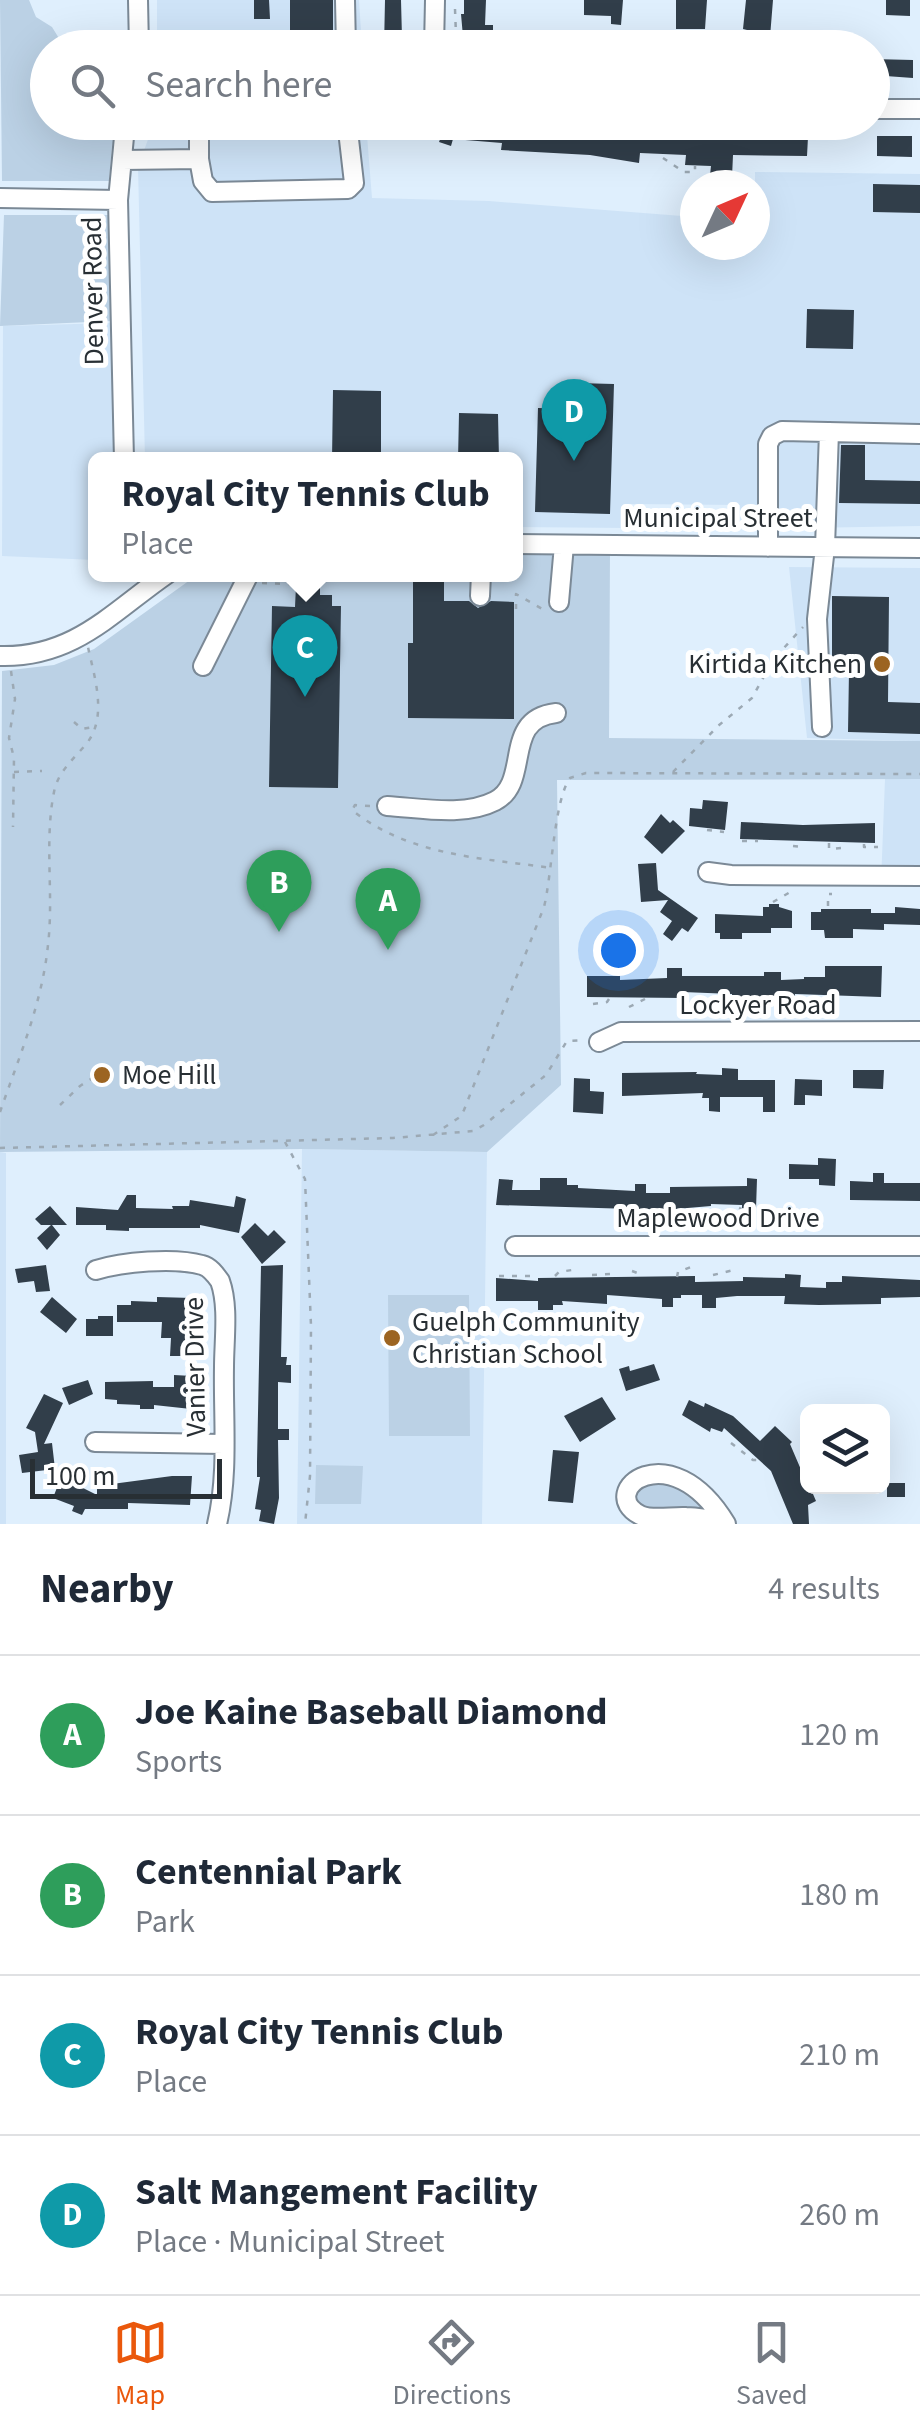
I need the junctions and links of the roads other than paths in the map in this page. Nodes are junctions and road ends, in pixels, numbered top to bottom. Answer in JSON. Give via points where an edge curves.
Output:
{"nodes":[{"id":1,"x":138,"y":0,"type":"edge"},
{"id":2,"x":345,"y":0,"type":"edge"},
{"id":3,"x":434,"y":0,"type":"edge"},
{"id":4,"x":139,"y":30,"type":"edge"},
{"id":5,"x":346,"y":30,"type":"edge"},
{"id":6,"x":434,"y":30,"type":"edge"},
{"id":7,"x":890,"y":108,"type":"edge"},
{"id":8,"x":920,"y":109,"type":"edge"},
{"id":9,"x":126,"y":140,"type":"edge"},
{"id":10,"x":199,"y":140,"type":"edge"},
{"id":11,"x":350,"y":140,"type":"edge"},
{"id":12,"x":198,"y":159,"type":"junction"},
{"id":13,"x":122,"y":160,"type":"junction"},
{"id":14,"x":0,"y":198,"type":"edge"},
{"id":15,"x":118,"y":200,"type":"junction"},
{"id":16,"x":829,"y":432,"type":"junction"},
{"id":17,"x":920,"y":434,"type":"edge"},
{"id":18,"x":124,"y":452,"type":"edge"},
{"id":19,"x":523,"y":544,"type":"edge"},
{"id":20,"x":564,"y":544,"type":"junction"},
{"id":21,"x":768,"y":547,"type":"junction"},
{"id":22,"x":825,"y":547,"type":"junction"},
{"id":23,"x":920,"y":548,"type":"edge"},
{"id":24,"x":155,"y":582,"type":"edge"},
{"id":25,"x":245,"y":582,"type":"edge"},
{"id":26,"x":481,"y":582,"type":"edge"},
{"id":27,"x":480,"y":596,"type":"dead end"},
{"id":28,"x":552,"y":606,"type":"road end"},
{"id":29,"x":6,"y":663,"type":"edge"},
{"id":30,"x":203,"y":666,"type":"dead end"},
{"id":31,"x":556,"y":713,"type":"dead end"},
{"id":32,"x":822,"y":727,"type":"dead end"},
{"id":33,"x":387,"y":806,"type":"road end"},
{"id":34,"x":708,"y":872,"type":"dead end"},
{"id":35,"x":920,"y":876,"type":"edge"},
{"id":36,"x":920,"y":1031,"type":"edge"},
{"id":37,"x":599,"y":1042,"type":"road end"},
{"id":38,"x":515,"y":1246,"type":"dead end"},
{"id":39,"x":920,"y":1246,"type":"edge"},
{"id":40,"x":96,"y":1270,"type":"dead end"},
{"id":41,"x":95,"y":1442,"type":"dead end"},
{"id":42,"x":223,"y":1444,"type":"junction"},
{"id":43,"x":217,"y":1524,"type":"edge"},
{"id":44,"x":725,"y":1524,"type":"edge"}],
"edges":[{"from":1,"to":4,"type":"street"},
{"from":2,"to":5,"type":"street"},
{"from":3,"to":6,"type":"street"},
{"from":7,"to":8,"type":"street"},
{"from":9,"to":13,"type":"street","name":"Denver Road"},
{"from":10,"to":12,"type":"street"},
{"from":11,"to":12,"type":"street","via":[[351,188],[212,192]]},
{"from":12,"to":13,"type":"street"},
{"from":13,"to":15,"type":"street","name":"Denver Road"},
{"from":14,"to":15,"type":"street"},
{"from":15,"to":18,"type":"street","name":"Denver Road"},
{"from":16,"to":17,"type":"street"},
{"from":16,"to":21,"type":"street","via":[[782,431],[770,440]]},
{"from":16,"to":22,"type":"street"},
{"from":19,"to":20,"type":"street","name":"Municipal Street"},
{"from":20,"to":21,"type":"street","name":"Municipal Street"},
{"from":20,"to":28,"type":"street"},
{"from":21,"to":22,"type":"street","name":"Municipal Street"},
{"from":22,"to":23,"type":"street","name":"Municipal Street"},
{"from":22,"to":32,"type":"street","via":[[818,619]]},
{"from":24,"to":29,"type":"street","via":[[86,636]]},
{"from":25,"to":30,"type":"street"},
{"from":26,"to":27,"type":"street"},
{"from":31,"to":33,"type":"street","via":[[539,715],[528,726],[512,783],[498,800],[466,810]]},
{"from":34,"to":35,"type":"street"},
{"from":36,"to":37,"type":"street","name":"Lockyer Road","via":[[621,1032]]},
{"from":38,"to":39,"type":"street","name":"Maplewood Drive"},
{"from":40,"to":42,"type":"street","name":"Vanier Drive","via":[[117,1264],[203,1265],[220,1280]]},
{"from":41,"to":42,"type":"street"},
{"from":42,"to":43,"type":"street","name":"Vanier Drive"},
{"from":44,"to":44,"type":"street","via":[[700,1490],[674,1477],[647,1473],[628,1490],[632,1510],[646,1518],[689,1516]]}]}
